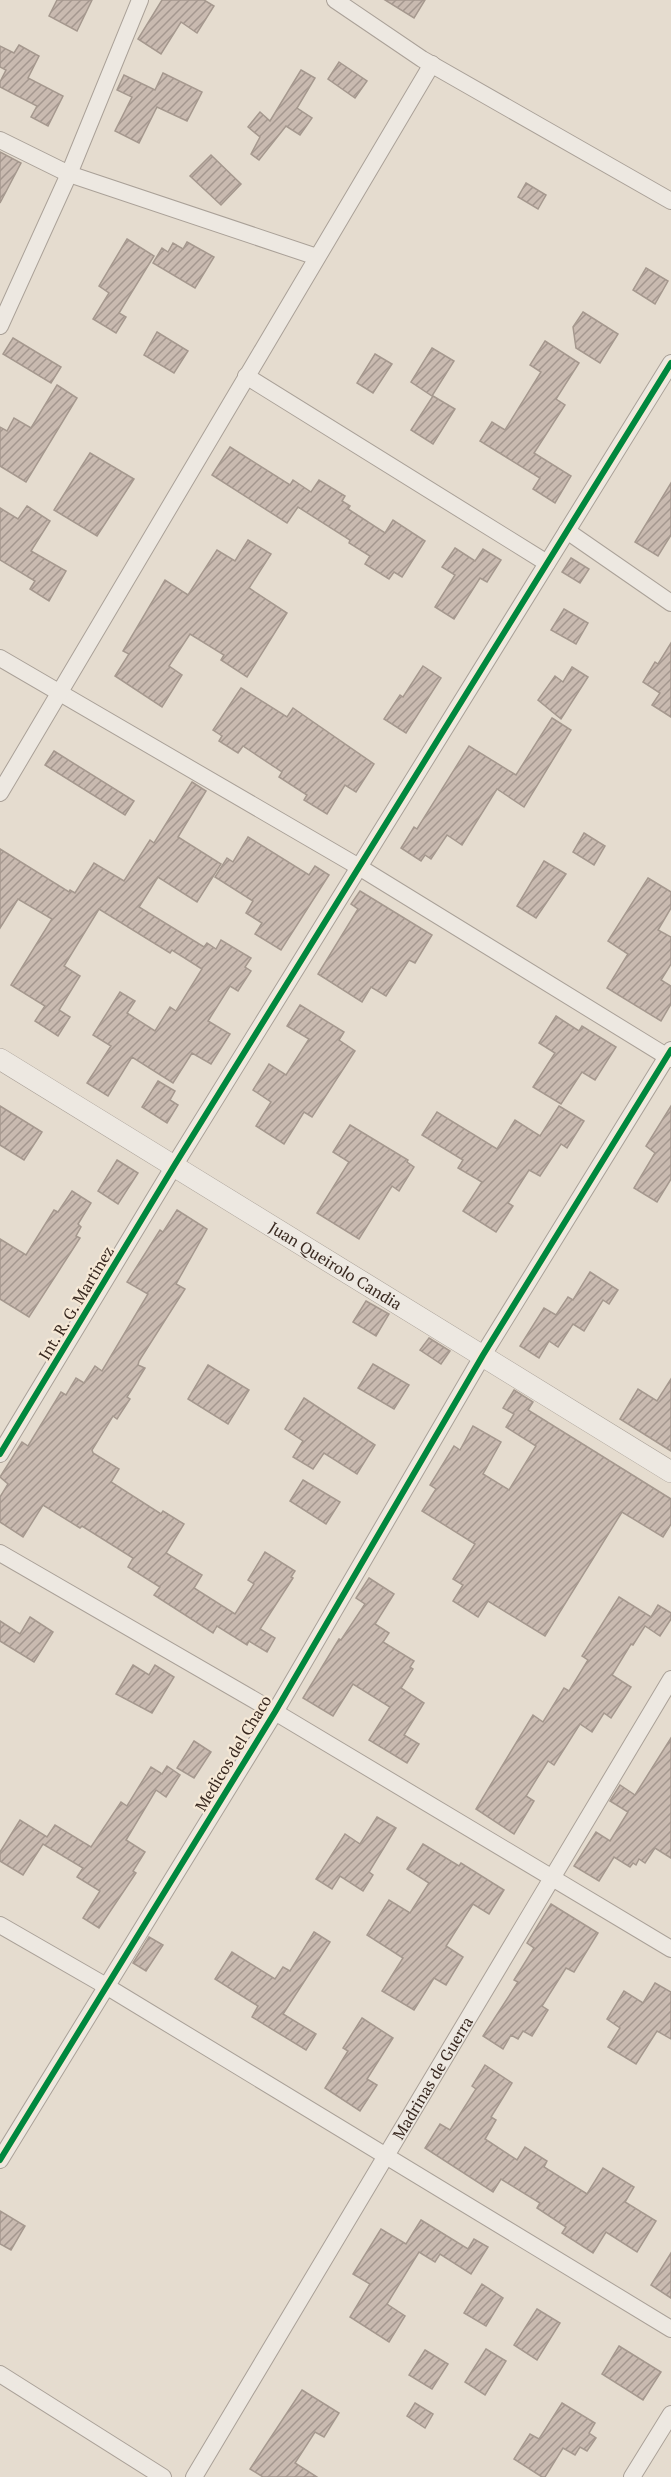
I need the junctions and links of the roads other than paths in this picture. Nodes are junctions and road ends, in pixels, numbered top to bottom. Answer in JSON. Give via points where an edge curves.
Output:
{"nodes":[{"id":1,"x":140,"y":0,"type":"edge"},
{"id":2,"x":335,"y":0,"type":"edge"},
{"id":3,"x":432,"y":64,"type":"junction"},
{"id":4,"x":0,"y":140,"type":"edge"},
{"id":5,"x":69,"y":174,"type":"junction"},
{"id":6,"x":671,"y":201,"type":"edge"},
{"id":7,"x":317,"y":257,"type":"junction"},
{"id":8,"x":0,"y":326,"type":"edge"},
{"id":9,"x":671,"y":363,"type":"edge"},
{"id":10,"x":246,"y":376,"type":"junction"},
{"id":11,"x":567,"y":531,"type":"junction"},
{"id":12,"x":547,"y":563,"type":"junction"},
{"id":13,"x":671,"y":603,"type":"edge"},
{"id":14,"x":0,"y":658,"type":"edge"},
{"id":15,"x":58,"y":692,"type":"junction"},
{"id":16,"x":0,"y":793,"type":"edge"},
{"id":17,"x":359,"y":867,"type":"junction"},
{"id":18,"x":670,"y":1055,"type":"edge"},
{"id":19,"x":0,"y":1059,"type":"edge"},
{"id":20,"x":174,"y":1166,"type":"junction"},
{"id":21,"x":483,"y":1355,"type":"junction"},
{"id":22,"x":0,"y":1454,"type":"edge"},
{"id":23,"x":671,"y":1472,"type":"edge"},
{"id":24,"x":0,"y":1553,"type":"edge"},
{"id":25,"x":671,"y":1679,"type":"edge"},
{"id":26,"x":275,"y":1712,"type":"junction"},
{"id":27,"x":552,"y":1877,"type":"junction"},
{"id":28,"x":0,"y":1925,"type":"edge"},
{"id":29,"x":671,"y":1949,"type":"edge"},
{"id":30,"x":105,"y":1986,"type":"junction"},
{"id":31,"x":386,"y":2156,"type":"junction"},
{"id":32,"x":0,"y":2160,"type":"edge"},
{"id":33,"x":671,"y":2329,"type":"edge"},
{"id":34,"x":0,"y":2374,"type":"edge"},
{"id":35,"x":671,"y":2414,"type":"edge"},
{"id":36,"x":163,"y":2477,"type":"edge"},
{"id":37,"x":194,"y":2477,"type":"edge"},
{"id":38,"x":632,"y":2477,"type":"edge"}],
"edges":[{"from":1,"to":5,"type":"street"},
{"from":2,"to":3,"type":"street"},
{"from":3,"to":6,"type":"street"},
{"from":3,"to":7,"type":"street"},
{"from":4,"to":5,"type":"street"},
{"from":5,"to":7,"type":"street"},
{"from":5,"to":8,"type":"street"},
{"from":7,"to":10,"type":"street"},
{"from":9,"to":11,"type":"street","name":"Int. R. G. Martinez"},
{"from":10,"to":12,"type":"street"},
{"from":10,"to":15,"type":"street"},
{"from":11,"to":12,"type":"street","name":"Int. R. G. Martinez"},
{"from":11,"to":13,"type":"street"},
{"from":12,"to":17,"type":"street","name":"Int. R. G. Martinez"},
{"from":14,"to":15,"type":"street"},
{"from":15,"to":16,"type":"street"},
{"from":15,"to":17,"type":"street"},
{"from":17,"to":18,"type":"street"},
{"from":17,"to":20,"type":"street","name":"Int. R. G. Martinez"},
{"from":18,"to":21,"type":"street","name":"Medicos del Chaco"},
{"from":19,"to":20,"type":"street","name":"Juan Queirolo Candia"},
{"from":20,"to":21,"type":"street","name":"Juan Queirolo Candia"},
{"from":20,"to":22,"type":"street","name":"Int. R. G. Martinez"},
{"from":21,"to":23,"type":"street","name":"Juan Queirolo Candia"},
{"from":21,"to":26,"type":"street","name":"Medicos del Chaco"},
{"from":24,"to":26,"type":"street"},
{"from":25,"to":27,"type":"street","name":"Madrinas de Guerra"},
{"from":26,"to":27,"type":"street"},
{"from":26,"to":30,"type":"street","name":"Medicos del Chaco"},
{"from":27,"to":29,"type":"street"},
{"from":27,"to":31,"type":"street","name":"Madrinas de Guerra"},
{"from":28,"to":30,"type":"street"},
{"from":30,"to":31,"type":"street"},
{"from":30,"to":32,"type":"street","name":"Medicos del Chaco"},
{"from":31,"to":33,"type":"street"},
{"from":31,"to":37,"type":"street","name":"Madrinas de Guerra"},
{"from":34,"to":36,"type":"street"},
{"from":35,"to":38,"type":"street"}]}
